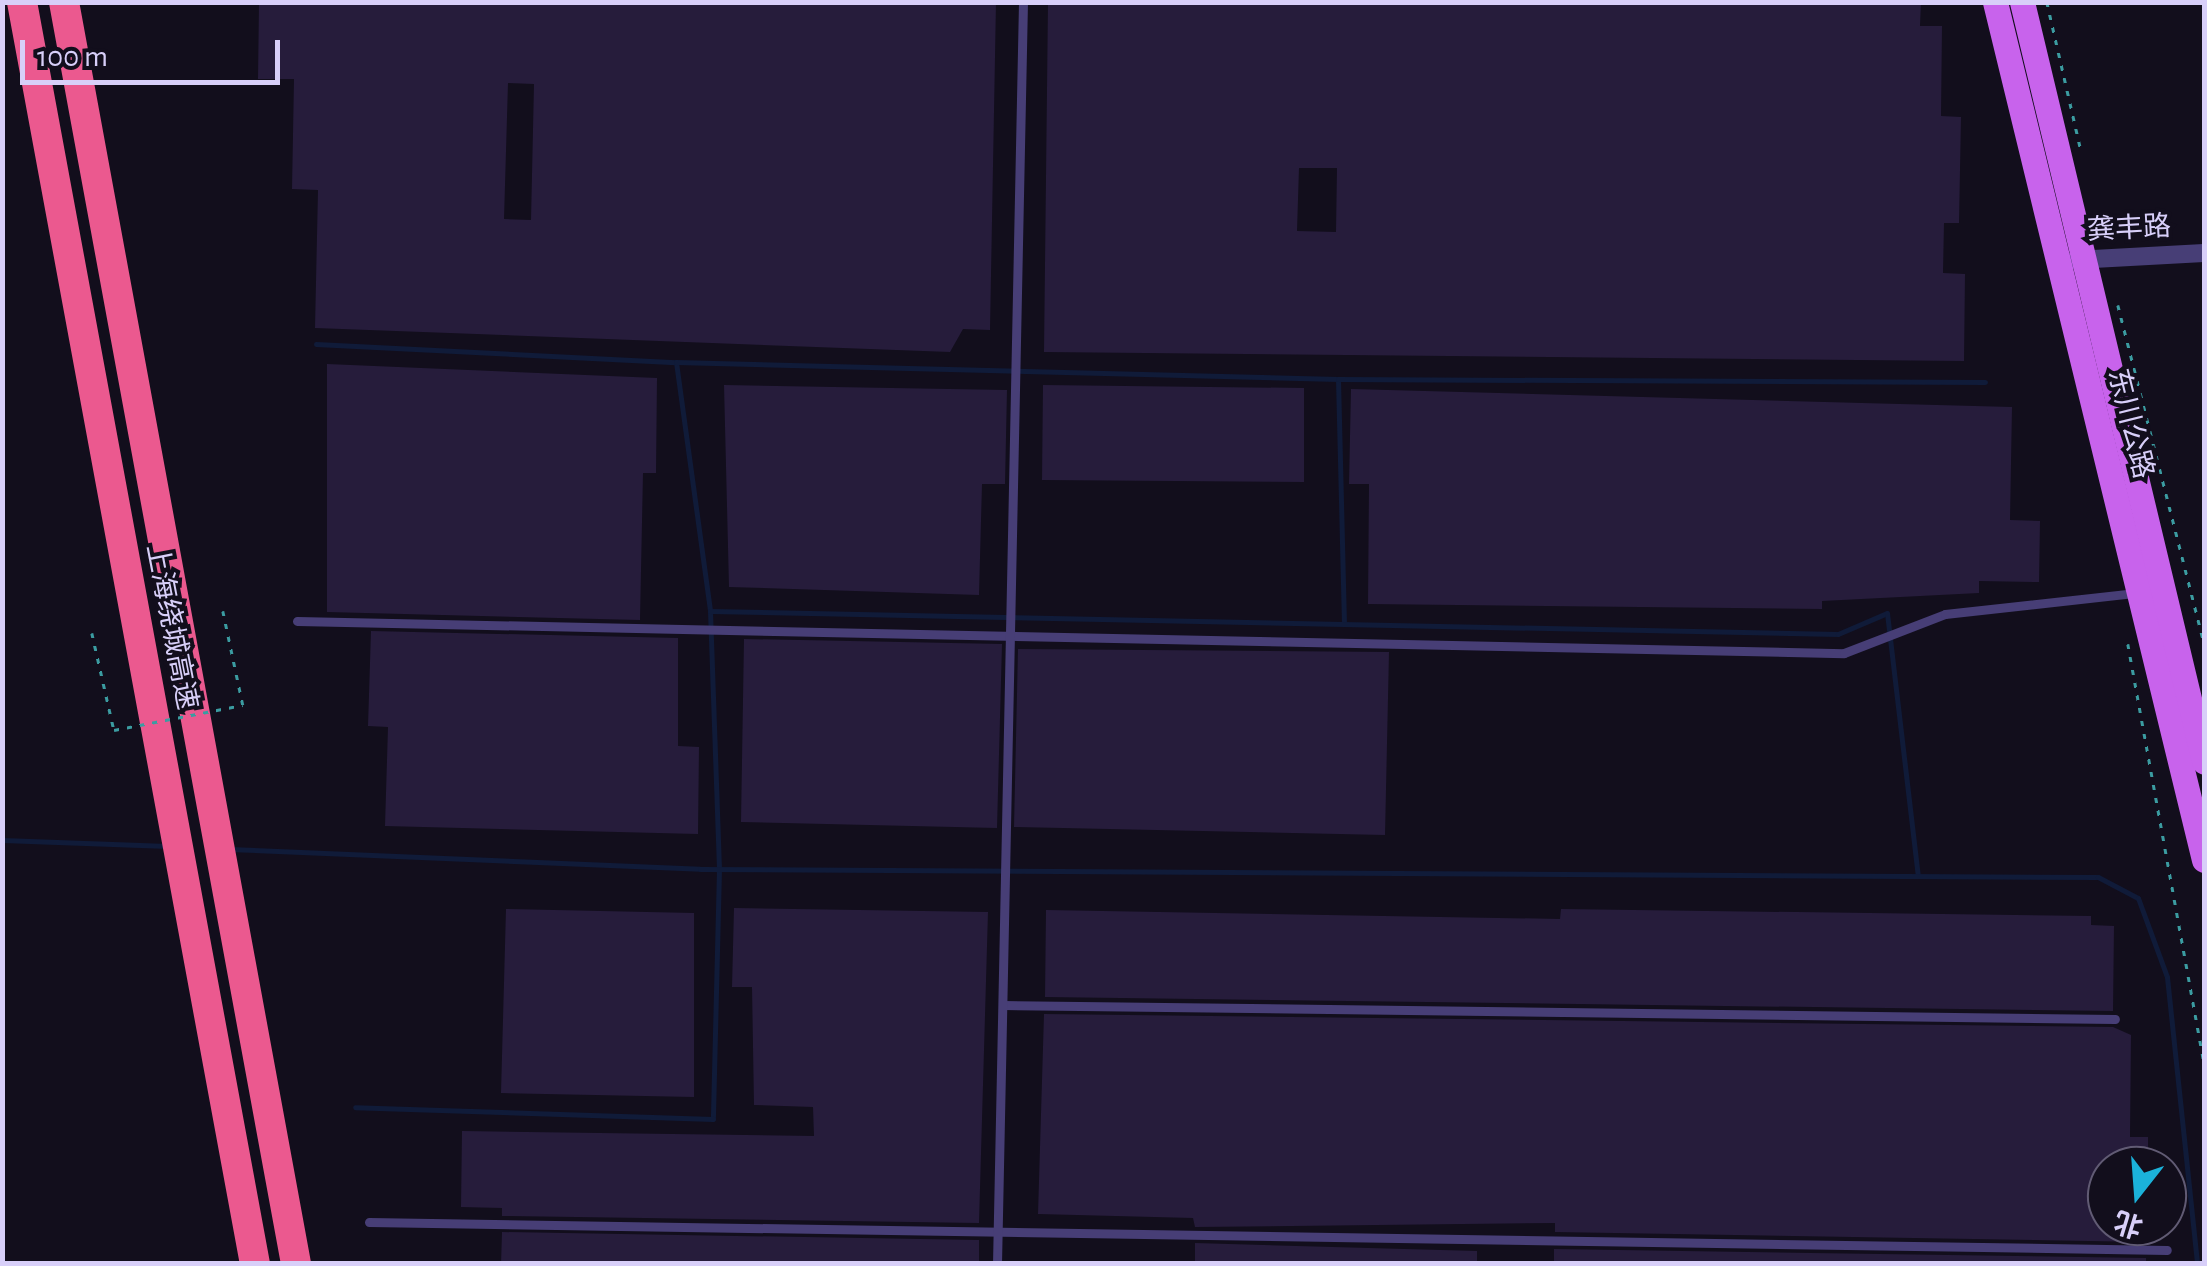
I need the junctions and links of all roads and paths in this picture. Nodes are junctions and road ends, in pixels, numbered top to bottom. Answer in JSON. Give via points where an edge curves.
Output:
{"nodes":[{"id":1,"x":22,"y":2,"type":"edge"},
{"id":2,"x":64,"y":2,"type":"edge"},
{"id":3,"x":1024,"y":2,"type":"edge"},
{"id":4,"x":1995,"y":2,"type":"edge"},
{"id":5,"x":2022,"y":2,"type":"edge"},
{"id":6,"x":2048,"y":2,"type":"edge"},
{"id":7,"x":2085,"y":167,"type":"dead end"},
{"id":8,"x":2204,"y":253,"type":"edge"},
{"id":9,"x":2090,"y":258,"type":"junction"},
{"id":10,"x":2058,"y":262,"type":"junction"},
{"id":11,"x":2116,"y":296,"type":"dead end"},
{"id":12,"x":2142,"y":591,"type":"junction"},
{"id":13,"x":223,"y":611,"type":"dead end"},
{"id":14,"x":297,"y":622,"type":"dead end"},
{"id":15,"x":92,"y":633,"type":"dead end"},
{"id":16,"x":1010,"y":636,"type":"junction"},
{"id":17,"x":2204,"y":642,"type":"edge"},
{"id":18,"x":2204,"y":761,"type":"edge"},
{"id":19,"x":2204,"y":860,"type":"edge"},
{"id":20,"x":1003,"y":1006,"type":"junction"},
{"id":21,"x":2115,"y":1019,"type":"dead end"},
{"id":22,"x":368,"y":1222,"type":"dead end"},
{"id":23,"x":998,"y":1231,"type":"junction"},
{"id":24,"x":2167,"y":1250,"type":"dead end"},
{"id":25,"x":255,"y":1264,"type":"edge"},
{"id":26,"x":296,"y":1264,"type":"edge"},
{"id":27,"x":997,"y":1264,"type":"edge"}],
"edges":[{"from":1,"to":25,"type":"highway","name":"上海绕城高速"},
{"from":2,"to":26,"type":"highway","name":"上海绕城高速"},
{"from":3,"to":16,"type":"lane"},
{"from":4,"to":10,"type":"main road","name":"东川公路"},
{"from":5,"to":9,"type":"main road","name":"东川公路"},
{"from":6,"to":7,"type":"path"},
{"from":8,"to":9,"type":"street","name":"龚丰路"},
{"from":9,"to":10,"type":"street","name":"龚丰路"},
{"from":9,"to":18,"type":"main road","name":"东川公路"},
{"from":10,"to":12,"type":"main road","name":"东川公路"},
{"from":11,"to":17,"type":"path"},
{"from":12,"to":16,"type":"lane","via":[[1945,614],[1844,653]]},
{"from":12,"to":19,"type":"main road","name":"东川公路"},
{"from":13,"to":15,"type":"path","bridge":true,"via":[[243,705],[114,730]]},
{"from":14,"to":16,"type":"lane"},
{"from":16,"to":20,"type":"lane"},
{"from":20,"to":21,"type":"lane"},
{"from":20,"to":23,"type":"lane"},
{"from":22,"to":23,"type":"lane"},
{"from":23,"to":24,"type":"lane"},
{"from":23,"to":27,"type":"lane"}]}
